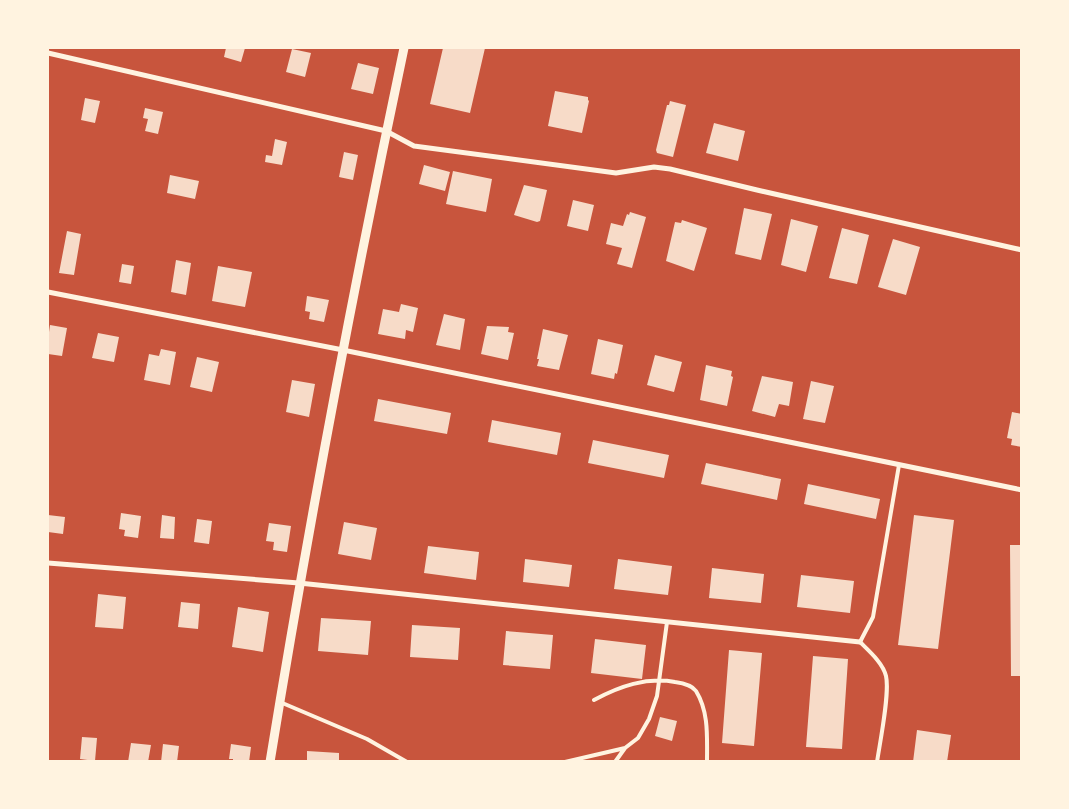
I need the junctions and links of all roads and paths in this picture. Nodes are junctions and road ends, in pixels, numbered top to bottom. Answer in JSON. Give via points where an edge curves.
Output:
{"nodes":[{"id":1,"x":404,"y":48,"type":"edge"},
{"id":2,"x":48,"y":53,"type":"edge"},
{"id":3,"x":386,"y":132,"type":"junction"},
{"id":4,"x":1022,"y":250,"type":"edge"},
{"id":5,"x":48,"y":292,"type":"edge"},
{"id":6,"x":343,"y":350,"type":"junction"},
{"id":7,"x":899,"y":465,"type":"junction"},
{"id":8,"x":1022,"y":490,"type":"edge"},
{"id":9,"x":48,"y":563,"type":"edge"},
{"id":10,"x":299,"y":583,"type":"junction"},
{"id":11,"x":667,"y":622,"type":"junction"},
{"id":12,"x":860,"y":642,"type":"junction"},
{"id":13,"x":659,"y":680,"type":"junction"},
{"id":14,"x":594,"y":700,"type":"dead end"},
{"id":15,"x":280,"y":702,"type":"junction"},
{"id":16,"x":625,"y":748,"type":"junction"},
{"id":17,"x":270,"y":762,"type":"edge"},
{"id":18,"x":407,"y":762,"type":"edge"},
{"id":19,"x":565,"y":762,"type":"edge"},
{"id":20,"x":615,"y":762,"type":"edge"},
{"id":21,"x":708,"y":762,"type":"edge"},
{"id":22,"x":877,"y":762,"type":"edge"}],
"edges":[{"from":1,"to":3,"type":"street"},
{"from":2,"to":3,"type":"street"},
{"from":3,"to":4,"type":"street","via":[[414,146],[562,167],[616,173],[654,167],[670,169]]},
{"from":3,"to":6,"type":"street"},
{"from":5,"to":6,"type":"street"},
{"from":6,"to":7,"type":"street"},
{"from":6,"to":10,"type":"street"},
{"from":7,"to":8,"type":"street"},
{"from":7,"to":12,"type":"lane","via":[[873,617]]},
{"from":9,"to":10,"type":"street"},
{"from":10,"to":11,"type":"street"},
{"from":10,"to":15,"type":"street"},
{"from":11,"to":12,"type":"street"},
{"from":11,"to":13,"type":"lane"},
{"from":12,"to":22,"type":"lane","via":[[886,676]]},
{"from":13,"to":14,"type":"lane","via":[[633,683]]},
{"from":13,"to":16,"type":"lane","via":[[650,719],[638,738]]},
{"from":13,"to":21,"type":"lane","via":[[694,688],[708,727]]},
{"from":15,"to":17,"type":"street"},
{"from":15,"to":18,"type":"lane","via":[[367,740]]},
{"from":16,"to":19,"type":"lane"},
{"from":16,"to":20,"type":"lane"}]}
